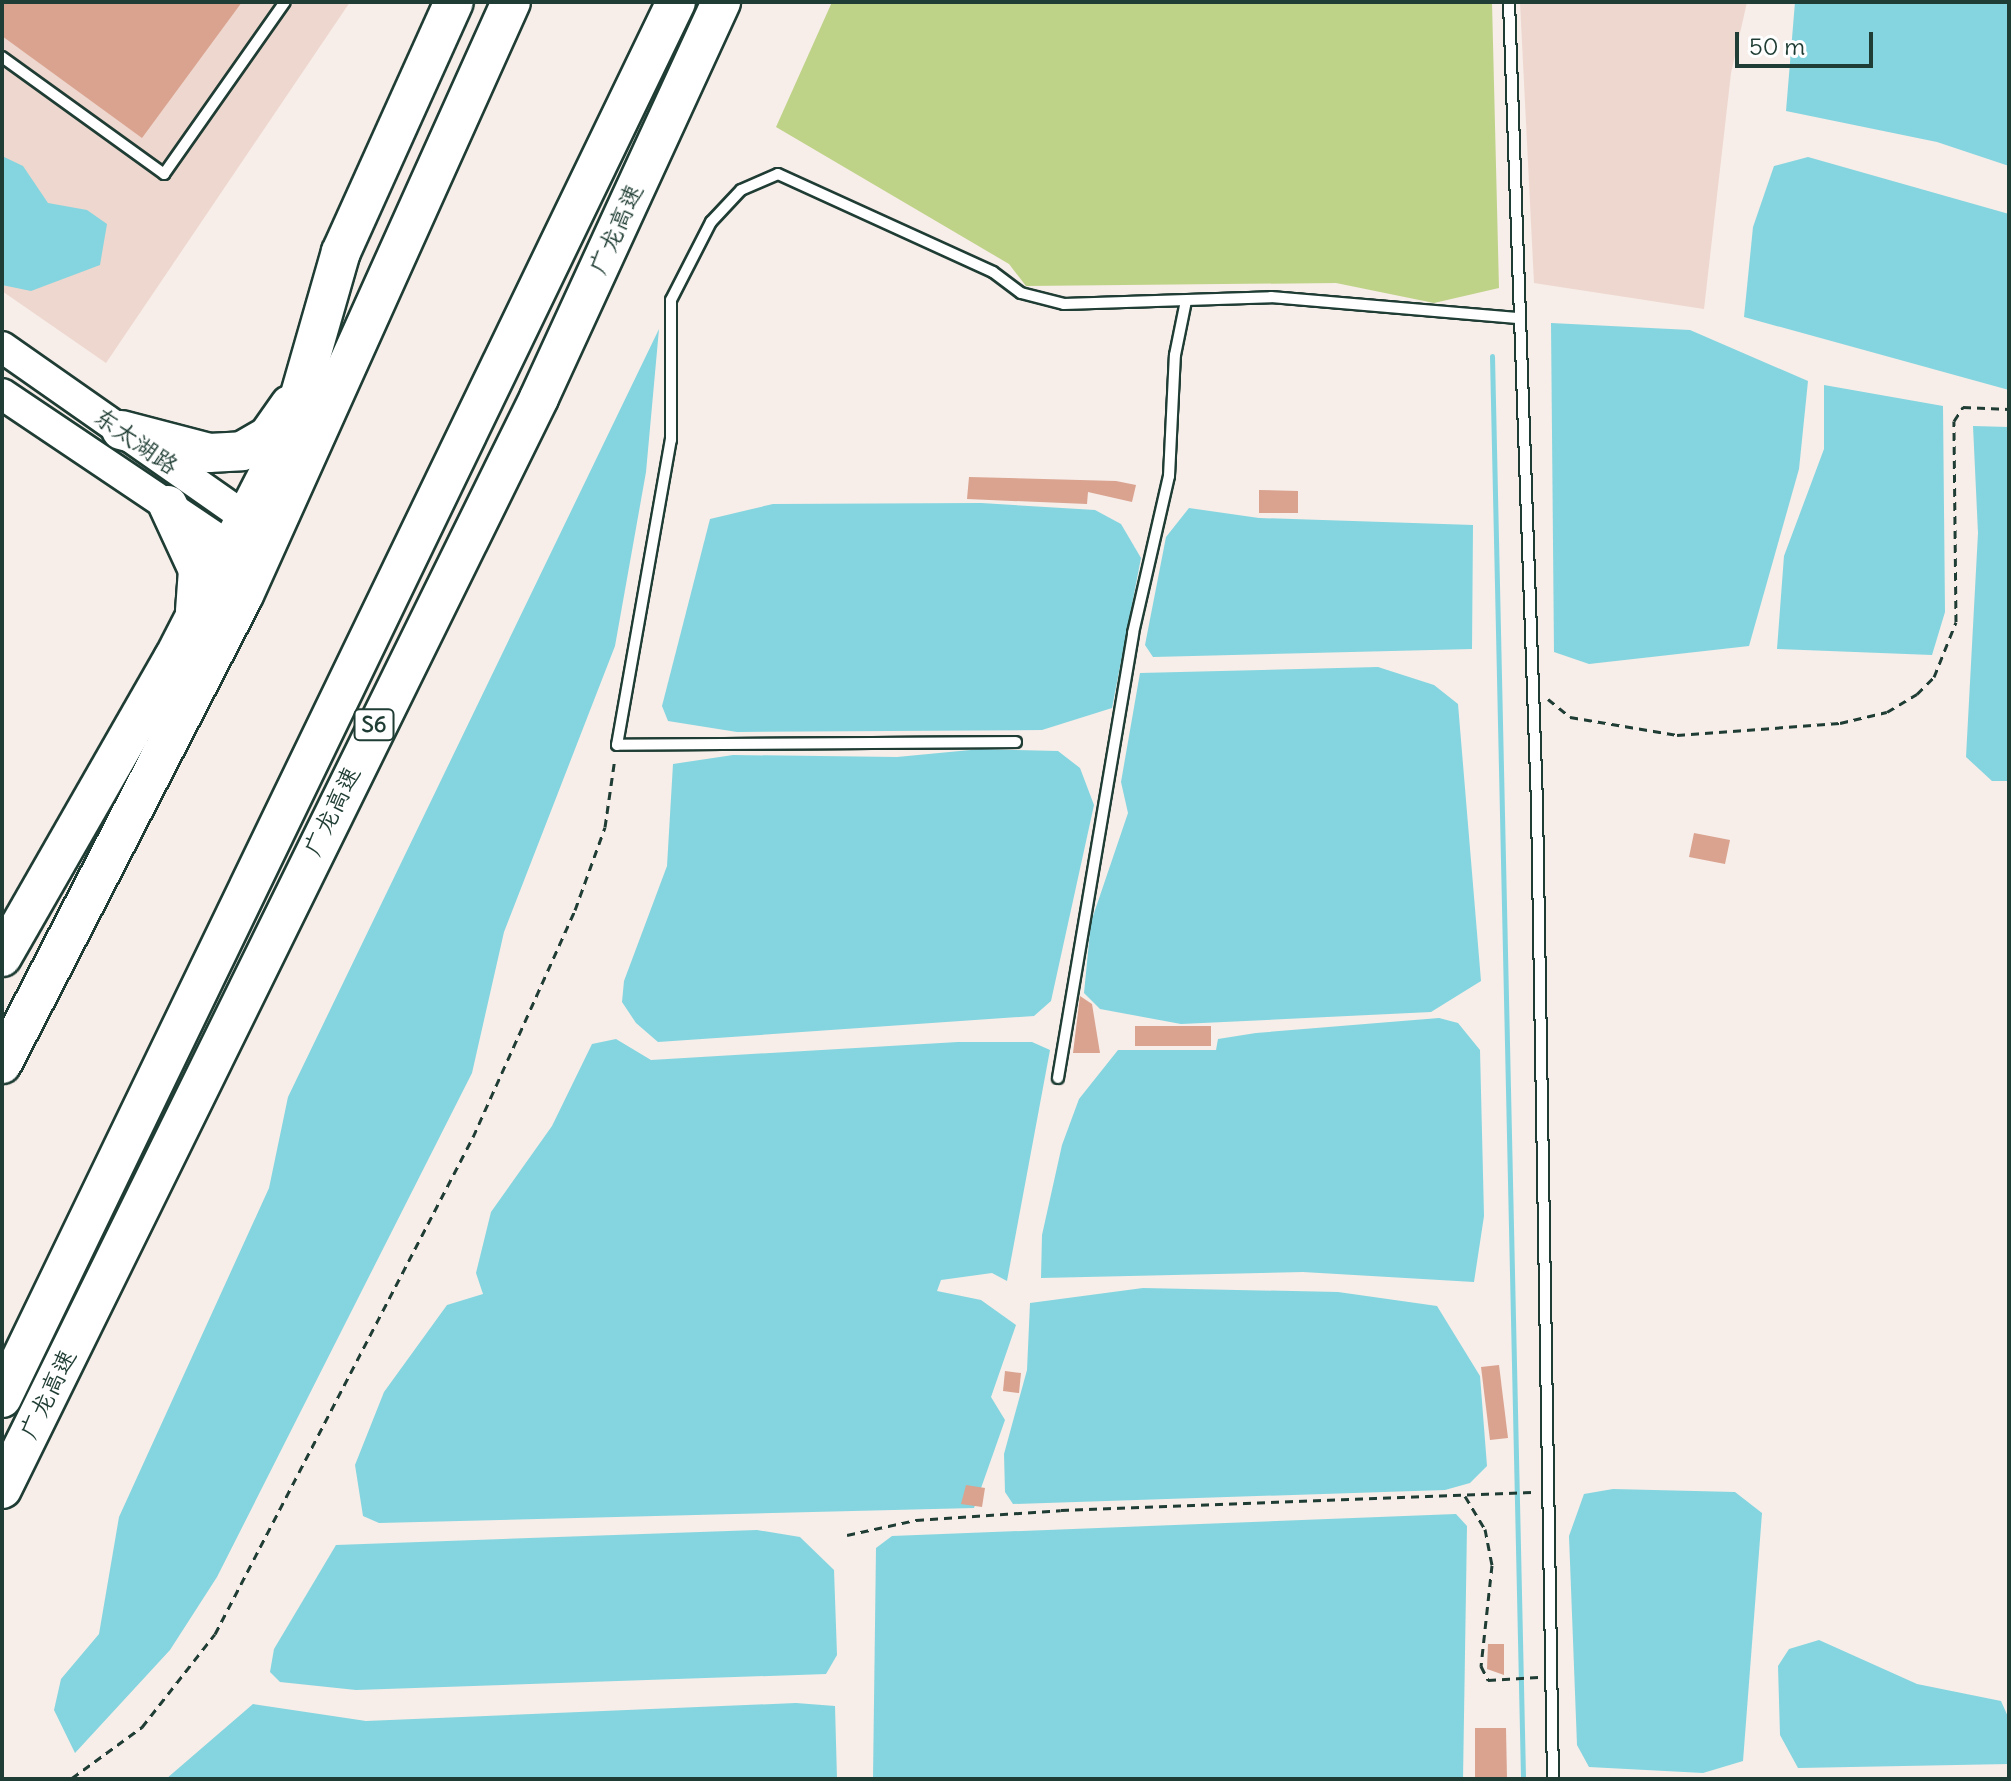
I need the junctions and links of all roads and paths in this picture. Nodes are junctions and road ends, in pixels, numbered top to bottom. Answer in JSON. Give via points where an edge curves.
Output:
{"nodes":[{"id":1,"x":285,"y":2,"type":"edge"},
{"id":2,"x":454,"y":2,"type":"edge"},
{"id":3,"x":511,"y":2,"type":"edge"},
{"id":4,"x":676,"y":2,"type":"edge"},
{"id":5,"x":721,"y":2,"type":"edge"},
{"id":6,"x":1509,"y":2,"type":"edge"},
{"id":7,"x":6,"y":60,"type":"edge"},
{"id":8,"x":2,"y":73,"type":"edge"},
{"id":9,"x":1186,"y":301,"type":"junction"},
{"id":10,"x":1517,"y":318,"type":"junction"},
{"id":11,"x":2,"y":347,"type":"edge"},
{"id":12,"x":304,"y":382,"type":"junction"},
{"id":13,"x":53,"y":383,"type":"junction"},
{"id":14,"x":2,"y":394,"type":"edge"},
{"id":15,"x":2009,"y":409,"type":"edge"},
{"id":16,"x":33,"y":415,"type":"junction"},
{"id":17,"x":121,"y":430,"type":"junction"},
{"id":18,"x":168,"y":505,"type":"junction"},
{"id":19,"x":252,"y":542,"type":"junction"},
{"id":20,"x":193,"y":621,"type":"junction"},
{"id":21,"x":1529,"y":674,"type":"junction"},
{"id":22,"x":1016,"y":742,"type":"dead end"},
{"id":23,"x":617,"y":745,"type":"junction"},
{"id":24,"x":2,"y":957,"type":"edge"},
{"id":25,"x":2,"y":1064,"type":"edge"},
{"id":26,"x":1058,"y":1078,"type":"dead end"},
{"id":27,"x":2,"y":1398,"type":"edge"},
{"id":28,"x":2,"y":1489,"type":"edge"},
{"id":29,"x":1527,"y":1493,"type":"dead end"},
{"id":30,"x":1465,"y":1496,"type":"junction"},
{"id":31,"x":847,"y":1535,"type":"dead end"},
{"id":32,"x":1529,"y":1678,"type":"dead end"},
{"id":33,"x":72,"y":1778,"type":"edge"},
{"id":34,"x":1553,"y":1779,"type":"edge"}],
"edges":[{"from":1,"to":7,"type":"lane","via":[[164,174]]},
{"from":2,"to":12,"type":"highway","via":[[341,252]]},
{"from":3,"to":19,"type":"highway"},
{"from":4,"to":27,"type":"highway","name":"广龙高速","number":"S6"},
{"from":5,"to":28,"type":"highway","name":"广龙高速","number":"S6","via":[[539,398]]},
{"from":6,"to":10,"type":"lane"},
{"from":7,"to":8,"type":"lane"},
{"from":9,"to":10,"type":"lane","via":[[1271,297]]},
{"from":9,"to":23,"type":"lane","via":[[1064,304],[1021,293],[955,254],[778,174],[741,190],[711,222],[671,300],[671,440]]},
{"from":9,"to":26,"type":"lane","via":[[1175,355],[1169,476],[1133,633]]},
{"from":10,"to":21,"type":"lane"},
{"from":11,"to":13,"type":"main road","name":"东太湖路"},
{"from":12,"to":17,"type":"highway","via":[[268,436],[242,451],[209,453]]},
{"from":12,"to":19,"type":"highway"},
{"from":13,"to":16,"type":"main road","via":[[65,400],[62,409],[49,418]]},
{"from":13,"to":17,"type":"main road","name":"东太湖路"},
{"from":14,"to":16,"type":"main road","name":"东太湖路"},
{"from":15,"to":21,"type":"path","via":[[1963,407],[1954,421],[1956,622],[1934,677],[1887,712],[1840,723],[1677,735],[1616,730],[1570,717]]},
{"from":16,"to":18,"type":"main road","name":"东太湖路"},
{"from":17,"to":19,"type":"main road","name":"东太湖路"},
{"from":18,"to":19,"type":"main road","name":"东太湖路"},
{"from":18,"to":20,"type":"highway","via":[[198,570]]},
{"from":19,"to":20,"type":"highway"},
{"from":19,"to":25,"type":"highway"},
{"from":20,"to":24,"type":"highway"},
{"from":21,"to":34,"type":"lane"},
{"from":22,"to":23,"type":"lane"},
{"from":23,"to":33,"type":"path","via":[[605,827],[575,910],[378,1327],[215,1634],[142,1727]]},
{"from":29,"to":30,"type":"path"},
{"from":30,"to":31,"type":"path","via":[[1032,1512],[916,1520]]},
{"from":30,"to":32,"type":"path","via":[[1485,1529],[1492,1565],[1481,1666],[1488,1680]]}]}
